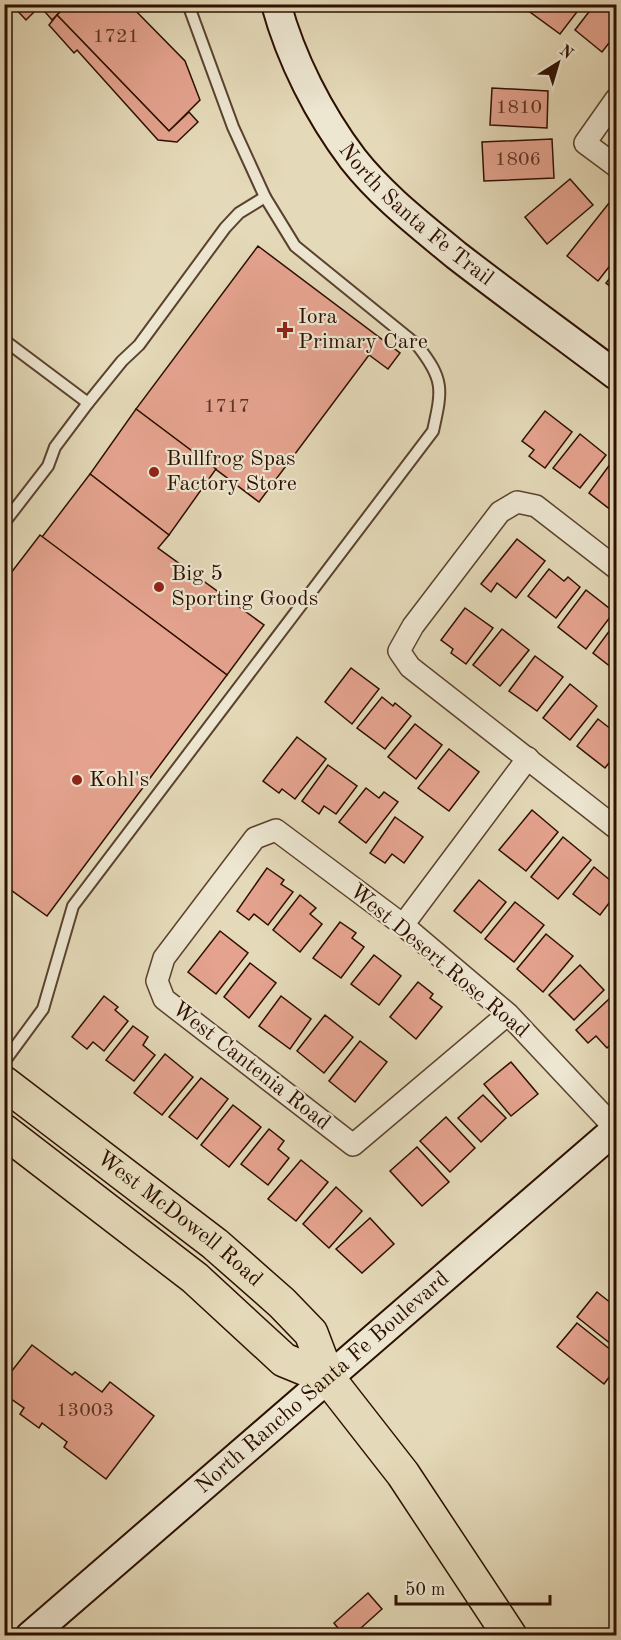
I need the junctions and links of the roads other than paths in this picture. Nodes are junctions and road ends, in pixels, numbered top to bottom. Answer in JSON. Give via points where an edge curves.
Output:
{"nodes":[{"id":1,"x":188,"y":4,"type":"edge"},
{"id":2,"x":276,"y":4,"type":"edge"},
{"id":3,"x":616,"y":99,"type":"edge"},
{"id":4,"x":616,"y":166,"type":"edge"},
{"id":5,"x":265,"y":197,"type":"junction"},
{"id":6,"x":4,"y":340,"type":"edge"},
{"id":7,"x":616,"y":375,"type":"edge"},
{"id":8,"x":88,"y":403,"type":"junction"},
{"id":9,"x":4,"y":524,"type":"edge"},
{"id":10,"x":616,"y":568,"type":"edge"},
{"id":11,"x":528,"y":758,"type":"junction"},
{"id":12,"x":616,"y":828,"type":"edge"},
{"id":13,"x":403,"y":925,"type":"junction"},
{"id":14,"x":157,"y":981,"type":"joint"},
{"id":15,"x":508,"y":1014,"type":"junction"},
{"id":16,"x":4,"y":1062,"type":"edge"},
{"id":17,"x":4,"y":1083,"type":"edge"},
{"id":18,"x":616,"y":1129,"type":"edge"},
{"id":19,"x":4,"y":1131,"type":"edge"},
{"id":20,"x":328,"y":1378,"type":"junction"},
{"id":21,"x":30,"y":1635,"type":"edge"},
{"id":22,"x":510,"y":1635,"type":"edge"}],
"edges":[{"from":1,"to":5,"type":"lane","via":[[233,127]]},
{"from":2,"to":7,"type":"street","name":"North Santa Fe Trail","via":[[296,60],[353,159],[406,214]]},
{"from":3,"to":4,"type":"street","via":[[585,143]]},
{"from":5,"to":8,"type":"lane","via":[[239,213],[225,228],[140,345]]},
{"from":5,"to":16,"type":"lane","via":[[295,246],[417,345],[431,363],[442,393],[433,431],[74,906],[43,1009]]},
{"from":6,"to":8,"type":"lane"},
{"from":8,"to":9,"type":"lane","via":[[55,447],[48,466]]},
{"from":10,"to":11,"type":"street","via":[[536,506],[517,502],[500,512],[413,626],[399,651],[410,667]]},
{"from":11,"to":12,"type":"street"},
{"from":11,"to":13,"type":"street"},
{"from":13,"to":14,"type":"street","name":"West Desert Rose Road","via":[[276,830],[255,838],[164,958]]},
{"from":13,"to":15,"type":"street","name":"West Desert Rose Road"},
{"from":14,"to":15,"type":"street","name":"West Cantenia Road","via":[[164,999],[353,1145]]},
{"from":15,"to":18,"type":"street","name":"West Desert Rose Road"},
{"from":17,"to":20,"type":"main road","name":"West McDowell Road","via":[[252,1275],[311,1334]]},
{"from":18,"to":20,"type":"street","name":"North Rancho Santa Fe Boulevard"},
{"from":19,"to":20,"type":"main road","name":"West McDowell Road","via":[[186,1270],[284,1360]]},
{"from":20,"to":21,"type":"street","name":"North Rancho Santa Fe Boulevard"},
{"from":20,"to":22,"type":"main road","name":"West McDowell Road","via":[[404,1474]]}]}
